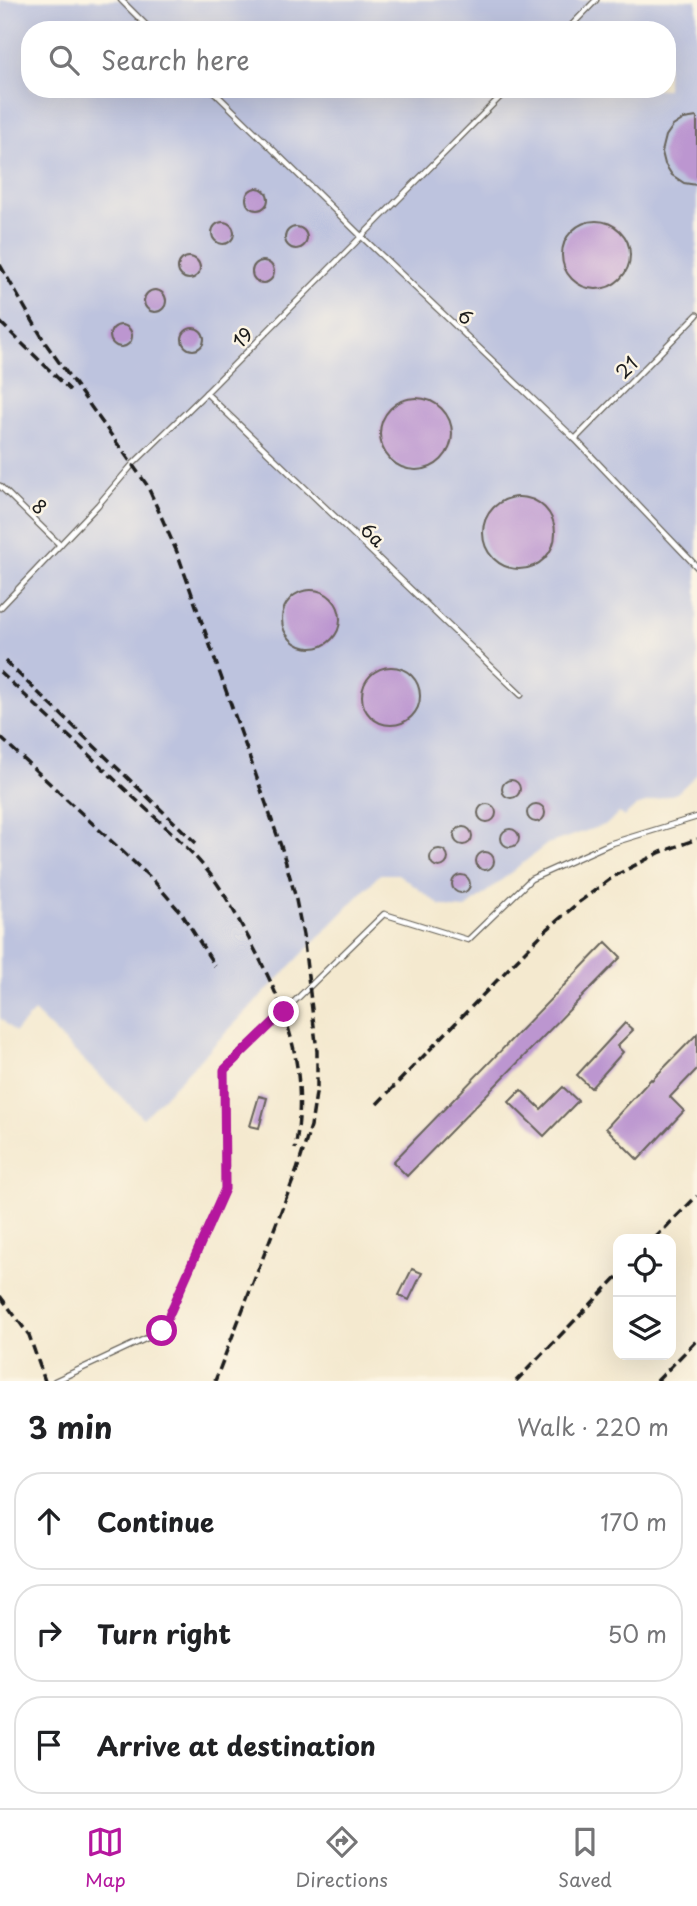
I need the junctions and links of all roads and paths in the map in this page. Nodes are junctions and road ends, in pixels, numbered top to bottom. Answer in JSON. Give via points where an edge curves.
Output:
{"nodes":[{"id":1,"x":121,"y":0,"type":"edge"},
{"id":2,"x":596,"y":0,"type":"edge"},
{"id":3,"x":142,"y":21,"type":"edge"},
{"id":4,"x":576,"y":21,"type":"edge"},
{"id":5,"x":220,"y":98,"type":"edge"},
{"id":6,"x":499,"y":98,"type":"edge"},
{"id":7,"x":362,"y":237,"type":"junction"},
{"id":8,"x":697,"y":315,"type":"edge"},
{"id":9,"x":206,"y":393,"type":"junction"},
{"id":10,"x":575,"y":439,"type":"junction"},
{"id":11,"x":0,"y":486,"type":"edge"},
{"id":12,"x":60,"y":545,"type":"junction"},
{"id":13,"x":697,"y":567,"type":"edge"},
{"id":14,"x":0,"y":608,"type":"edge"},
{"id":15,"x":521,"y":695,"type":"dead end"},
{"id":16,"x":697,"y":817,"type":"edge"},
{"id":17,"x":55,"y":1381,"type":"edge"}],
"edges":[{"from":1,"to":3,"type":"lane"},
{"from":2,"to":4,"type":"lane"},
{"from":5,"to":7,"type":"lane","name":"6","number":"6"},
{"from":6,"to":7,"type":"lane","name":"19"},
{"from":7,"to":9,"type":"lane","name":"19"},
{"from":7,"to":10,"type":"lane","name":"6","number":"6"},
{"from":8,"to":10,"type":"lane","name":"21","number":"21"},
{"from":9,"to":12,"type":"lane","name":"19"},
{"from":9,"to":15,"type":"lane","name":"6a","number":"6a"},
{"from":10,"to":13,"type":"lane","name":"6","number":"6"},
{"from":11,"to":12,"type":"lane","name":"8","number":"8"},
{"from":12,"to":14,"type":"lane","name":"19"},
{"from":16,"to":17,"type":"lane","via":[[609,844],[531,879],[468,940],[384,914],[224,1070],[225,1189],[162,1331]]}]}
